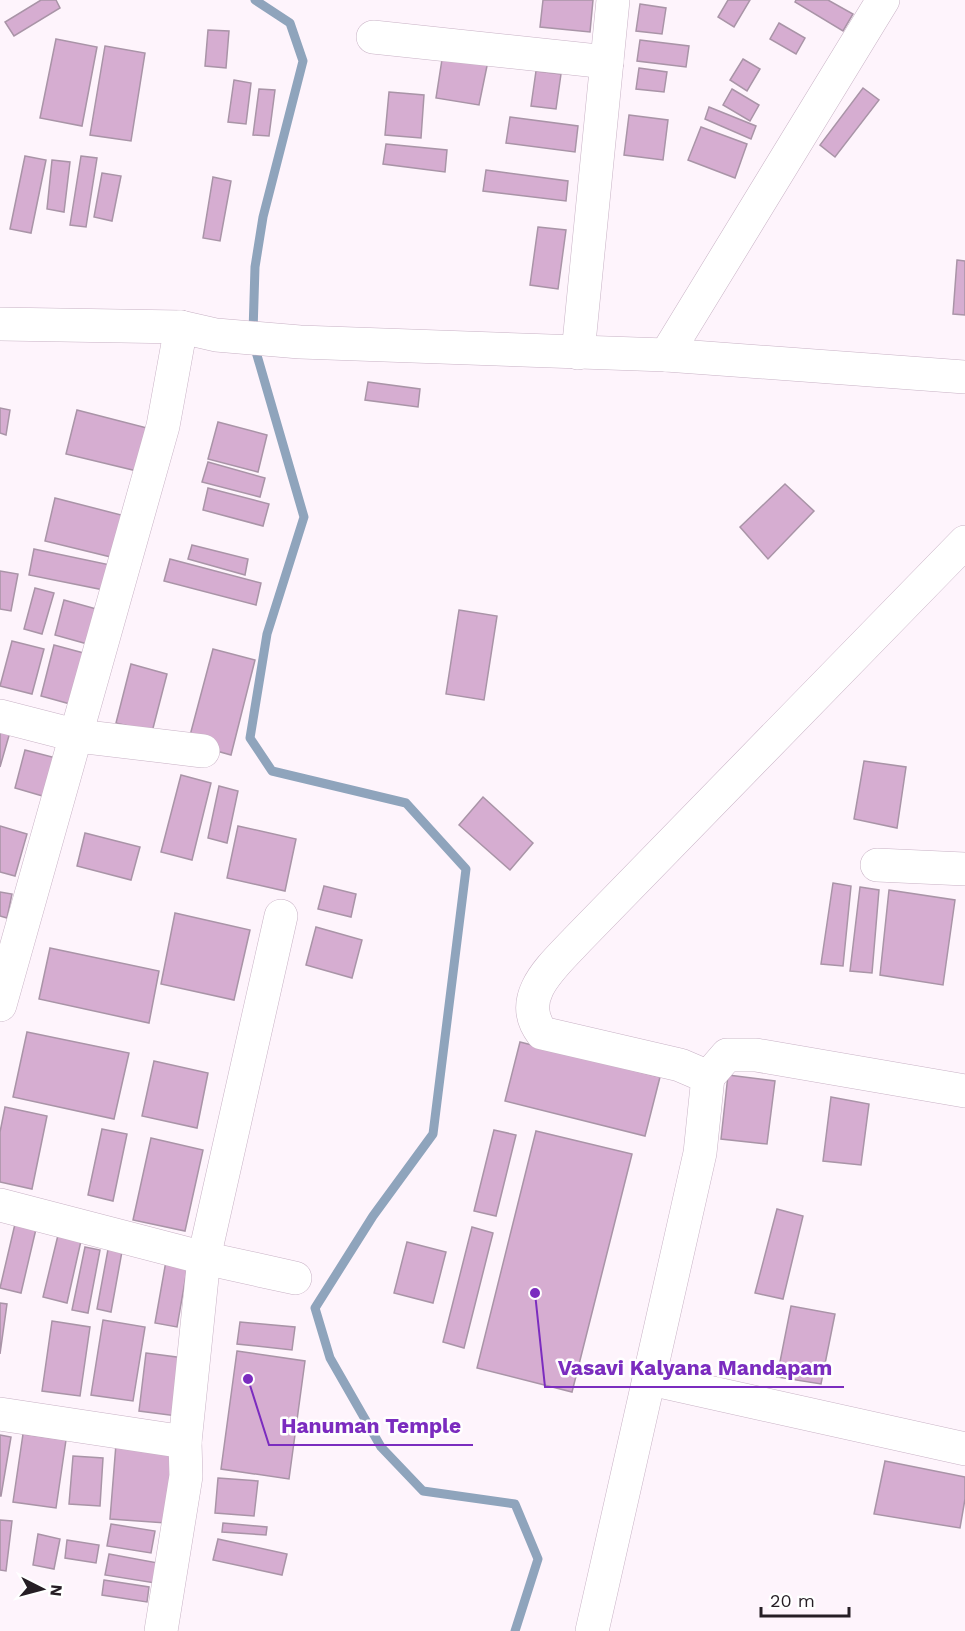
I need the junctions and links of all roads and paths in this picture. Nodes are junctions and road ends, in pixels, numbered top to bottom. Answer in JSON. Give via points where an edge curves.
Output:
{"nodes":[{"id":1,"x":613,"y":0,"type":"edge"},
{"id":2,"x":883,"y":0,"type":"edge"},
{"id":3,"x":373,"y":37,"type":"dead end"},
{"id":4,"x":607,"y":62,"type":"junction"},
{"id":5,"x":0,"y":324,"type":"edge"},
{"id":6,"x":181,"y":327,"type":"junction"},
{"id":7,"x":578,"y":353,"type":"junction"},
{"id":8,"x":666,"y":355,"type":"junction"},
{"id":9,"x":965,"y":376,"type":"edge"},
{"id":10,"x":965,"y":542,"type":"edge"},
{"id":11,"x":0,"y":716,"type":"edge"},
{"id":12,"x":78,"y":736,"type":"junction"},
{"id":13,"x":203,"y":751,"type":"dead end"},
{"id":14,"x":877,"y":865,"type":"dead end"},
{"id":15,"x":965,"y":869,"type":"edge"},
{"id":16,"x":281,"y":916,"type":"dead end"},
{"id":17,"x":0,"y":1005,"type":"edge"},
{"id":18,"x":708,"y":1077,"type":"junction"},
{"id":19,"x":965,"y":1091,"type":"edge"},
{"id":20,"x":0,"y":1205,"type":"edge"},
{"id":21,"x":204,"y":1258,"type":"junction"},
{"id":22,"x":295,"y":1278,"type":"dead end"},
{"id":23,"x":650,"y":1379,"type":"junction"},
{"id":24,"x":0,"y":1413,"type":"edge"},
{"id":25,"x":185,"y":1442,"type":"junction"},
{"id":26,"x":965,"y":1449,"type":"edge"},
{"id":27,"x":162,"y":1631,"type":"edge"},
{"id":28,"x":592,"y":1631,"type":"edge"}],
"edges":[{"from":1,"to":4,"type":"street"},
{"from":2,"to":8,"type":"street"},
{"from":3,"to":4,"type":"street"},
{"from":4,"to":7,"type":"street"},
{"from":5,"to":6,"type":"street"},
{"from":6,"to":7,"type":"street","via":[[216,335],[300,342]]},
{"from":6,"to":12,"type":"street","via":[[163,426]]},
{"from":7,"to":8,"type":"street"},
{"from":8,"to":9,"type":"street"},
{"from":10,"to":18,"type":"street","via":[[548,971],[532,999],[532,1019],[542,1033],[680,1065]]},
{"from":11,"to":12,"type":"street"},
{"from":12,"to":13,"type":"street"},
{"from":12,"to":17,"type":"street"},
{"from":14,"to":15,"type":"street"},
{"from":16,"to":21,"type":"street"},
{"from":18,"to":19,"type":"street","via":[[727,1055],[756,1055]]},
{"from":18,"to":23,"type":"street","via":[[700,1153]]},
{"from":20,"to":21,"type":"street"},
{"from":21,"to":22,"type":"street"},
{"from":21,"to":25,"type":"street"},
{"from":23,"to":26,"type":"street"},
{"from":23,"to":28,"type":"street"},
{"from":24,"to":25,"type":"street"},
{"from":25,"to":27,"type":"street","via":[[186,1476]]}]}
